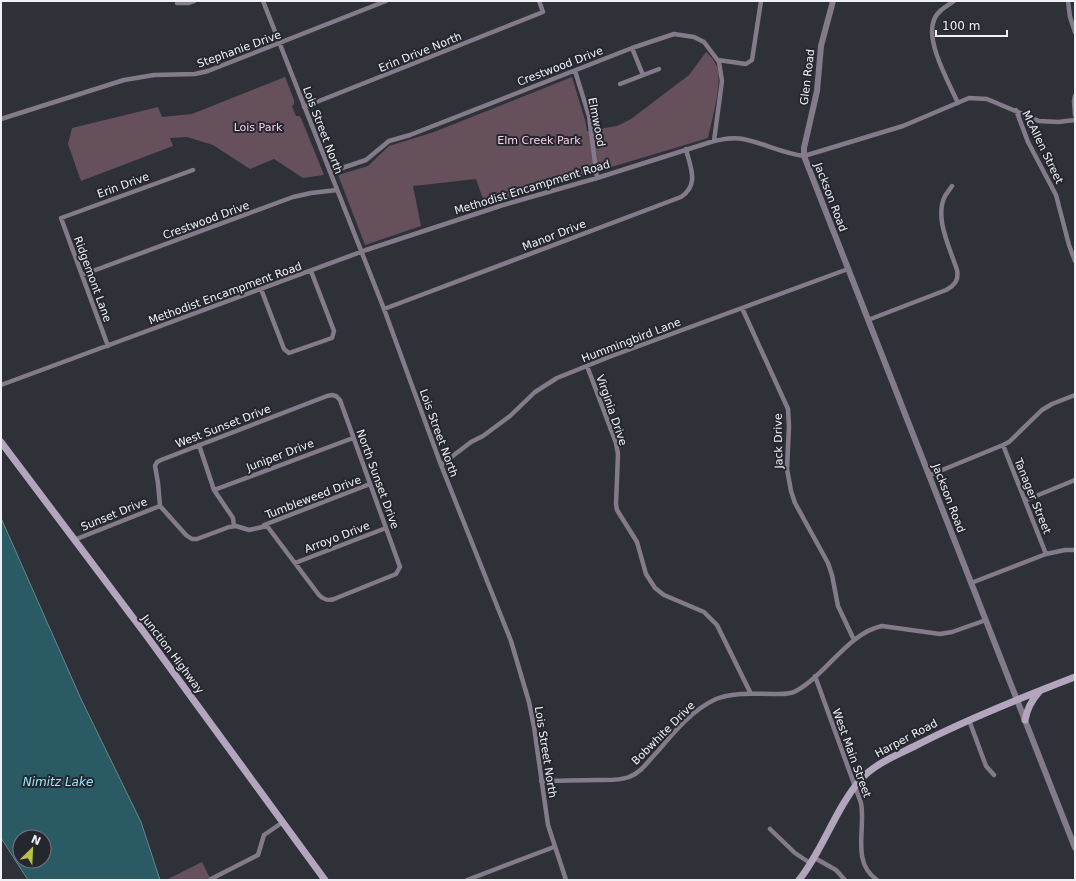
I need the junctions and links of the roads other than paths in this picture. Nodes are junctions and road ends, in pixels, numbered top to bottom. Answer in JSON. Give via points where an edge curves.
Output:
{"nodes":[{"id":1,"x":194,"y":1,"type":"edge"},
{"id":2,"x":263,"y":1,"type":"edge"},
{"id":3,"x":386,"y":1,"type":"edge"},
{"id":4,"x":539,"y":1,"type":"edge"},
{"id":5,"x":761,"y":1,"type":"edge"},
{"id":6,"x":833,"y":1,"type":"edge"},
{"id":7,"x":954,"y":1,"type":"edge"},
{"id":8,"x":1068,"y":1,"type":"edge"},
{"id":9,"x":177,"y":3,"type":"dead end"},
{"id":10,"x":1075,"y":32,"type":"edge"},
{"id":11,"x":280,"y":43,"type":"junction"},
{"id":12,"x":632,"y":48,"type":"junction"},
{"id":13,"x":718,"y":60,"type":"junction"},
{"id":14,"x":659,"y":69,"type":"dead end"},
{"id":15,"x":574,"y":70,"type":"junction"},
{"id":16,"x":643,"y":75,"type":"junction"},
{"id":17,"x":620,"y":84,"type":"dead end"},
{"id":18,"x":1075,"y":96,"type":"edge"},
{"id":19,"x":958,"y":103,"type":"junction"},
{"id":20,"x":304,"y":107,"type":"junction"},
{"id":21,"x":1016,"y":110,"type":"junction"},
{"id":22,"x":1075,"y":115,"type":"edge"},
{"id":23,"x":1,"y":119,"type":"edge"},
{"id":24,"x":1075,"y":120,"type":"edge"},
{"id":25,"x":714,"y":141,"type":"junction"},
{"id":26,"x":686,"y":149,"type":"junction"},
{"id":27,"x":804,"y":156,"type":"junction"},
{"id":28,"x":193,"y":170,"type":"dead end"},
{"id":29,"x":330,"y":172,"type":"junction"},
{"id":30,"x":597,"y":178,"type":"junction"},
{"id":31,"x":952,"y":186,"type":"dead end"},
{"id":32,"x":337,"y":190,"type":"junction"},
{"id":33,"x":61,"y":218,"type":"joint"},
{"id":34,"x":361,"y":252,"type":"junction"},
{"id":35,"x":1075,"y":261,"type":"edge"},
{"id":36,"x":848,"y":269,"type":"junction"},
{"id":37,"x":311,"y":271,"type":"junction"},
{"id":38,"x":82,"y":275,"type":"junction"},
{"id":39,"x":261,"y":289,"type":"junction"},
{"id":40,"x":742,"y":308,"type":"junction"},
{"id":41,"x":384,"y":309,"type":"junction"},
{"id":42,"x":868,"y":320,"type":"junction"},
{"id":43,"x":108,"y":346,"type":"junction"},
{"id":44,"x":587,"y":366,"type":"junction"},
{"id":45,"x":1,"y":385,"type":"edge"},
{"id":46,"x":1075,"y":395,"type":"edge"},
{"id":47,"x":338,"y":398,"type":"joint"},
{"id":48,"x":353,"y":438,"type":"junction"},
{"id":49,"x":1,"y":442,"type":"edge"},
{"id":50,"x":199,"y":445,"type":"junction"},
{"id":51,"x":1003,"y":445,"type":"junction"},
{"id":52,"x":441,"y":465,"type":"junction"},
{"id":53,"x":930,"y":475,"type":"junction"},
{"id":54,"x":1075,"y":480,"type":"edge"},
{"id":55,"x":370,"y":484,"type":"junction"},
{"id":56,"x":214,"y":490,"type":"junction"},
{"id":57,"x":1026,"y":500,"type":"junction"},
{"id":58,"x":160,"y":506,"type":"junction"},
{"id":59,"x":234,"y":526,"type":"junction"},
{"id":60,"x":262,"y":526,"type":"junction"},
{"id":61,"x":386,"y":528,"type":"junction"},
{"id":62,"x":74,"y":540,"type":"junction"},
{"id":63,"x":1075,"y":550,"type":"edge"},
{"id":64,"x":1046,"y":554,"type":"junction"},
{"id":65,"x":295,"y":563,"type":"junction"},
{"id":66,"x":971,"y":583,"type":"junction"},
{"id":67,"x":986,"y":620,"type":"junction"},
{"id":68,"x":854,"y":640,"type":"junction"},
{"id":69,"x":815,"y":676,"type":"junction"},
{"id":70,"x":1075,"y":677,"type":"edge"},
{"id":71,"x":1040,"y":690,"type":"junction"},
{"id":72,"x":751,"y":694,"type":"junction"},
{"id":73,"x":1017,"y":700,"type":"junction"},
{"id":74,"x":969,"y":720,"type":"junction"},
{"id":75,"x":1025,"y":720,"type":"junction"},
{"id":76,"x":994,"y":775,"type":"dead end"},
{"id":77,"x":541,"y":781,"type":"junction"},
{"id":78,"x":855,"y":787,"type":"junction"},
{"id":79,"x":283,"y":822,"type":"junction"},
{"id":80,"x":770,"y":829,"type":"dead end"},
{"id":81,"x":554,"y":847,"type":"junction"},
{"id":82,"x":1075,"y":848,"type":"edge"},
{"id":83,"x":812,"y":860,"type":"junction"},
{"id":84,"x":211,"y":879,"type":"edge"},
{"id":85,"x":325,"y":880,"type":"edge"},
{"id":86,"x":467,"y":880,"type":"edge"},
{"id":87,"x":566,"y":880,"type":"edge"},
{"id":88,"x":799,"y":880,"type":"edge"},
{"id":89,"x":845,"y":880,"type":"edge"},
{"id":90,"x":877,"y":880,"type":"edge"}],
"edges":[{"from":1,"to":9,"type":"street"},
{"from":2,"to":11,"type":"street","name":"Lois Street North"},
{"from":3,"to":11,"type":"street","name":"Stephanie Drive"},
{"from":4,"to":20,"type":"street","name":"Erin Drive North","via":[[543,12]]},
{"from":5,"to":13,"type":"street","via":[[752,60],[746,64]]},
{"from":6,"to":27,"type":"street","name":"Glen Road","via":[[821,46],[817,91]]},
{"from":7,"to":19,"type":"street","via":[[940,12],[934,20],[932,30],[939,64]]},
{"from":8,"to":10,"type":"street"},
{"from":11,"to":20,"type":"street","name":"Lois Street North"},
{"from":11,"to":23,"type":"street","name":"Stephanie Drive","via":[[208,71],[124,80]]},
{"from":12,"to":13,"type":"street","name":"Crestwood Drive","via":[[674,34],[685,35],[704,42]]},
{"from":12,"to":15,"type":"street","name":"Crestwood Drive"},
{"from":12,"to":16,"type":"street"},
{"from":13,"to":25,"type":"street","name":"Crestwood Drive","via":[[722,81]]},
{"from":14,"to":16,"type":"street"},
{"from":15,"to":29,"type":"street","name":"Crestwood Drive","via":[[390,141],[366,160]]},
{"from":15,"to":30,"type":"street","name":"Elmwood","via":[[589,116]]},
{"from":16,"to":17,"type":"street"},
{"from":18,"to":22,"type":"street"},
{"from":19,"to":21,"type":"street","name":"Methodist Encampment Road","via":[[968,98],[987,99]]},
{"from":19,"to":27,"type":"street","name":"Methodist Encampment Road","via":[[903,126]]},
{"from":20,"to":29,"type":"street","name":"Lois Street North"},
{"from":21,"to":24,"type":"street","name":"Methodist Encampment Road","via":[[1039,121]]},
{"from":21,"to":35,"type":"street","name":"McAllen Street","via":[[1028,142],[1056,194]]},
{"from":25,"to":26,"type":"street","name":"Methodist Encampment Road"},
{"from":25,"to":27,"type":"street","name":"Methodist Encampment Road","via":[[742,138]]},
{"from":26,"to":30,"type":"street","name":"Methodist Encampment Road"},
{"from":26,"to":41,"type":"street","name":"Manor Drive","via":[[693,177],[688,192],[681,197]]},
{"from":27,"to":36,"type":"street","name":"Jackson Road"},
{"from":28,"to":33,"type":"street","name":"Erin Drive"},
{"from":29,"to":32,"type":"street","name":"Lois Street North"},
{"from":30,"to":34,"type":"street","name":"Methodist Encampment Road","via":[[493,208]]},
{"from":31,"to":42,"type":"street","via":[[945,196],[940,220],[957,270],[956,283],[946,290]]},
{"from":32,"to":34,"type":"street","name":"Lois Street North"},
{"from":32,"to":38,"type":"street","name":"Crestwood Drive","via":[[293,197]]},
{"from":33,"to":38,"type":"street","name":"Ridgemont Lane"},
{"from":34,"to":37,"type":"street","name":"Methodist Encampment Road"},
{"from":34,"to":41,"type":"street","name":"Lois Street North"},
{"from":36,"to":40,"type":"street","name":"Hummingbird Lane"},
{"from":36,"to":42,"type":"street","name":"Jackson Road"},
{"from":37,"to":39,"type":"street","name":"Methodist Encampment Road"},
{"from":37,"to":39,"type":"street","via":[[334,331],[332,338],[289,353],[284,349]]},
{"from":38,"to":43,"type":"street","name":"Ridgemont Lane"},
{"from":39,"to":43,"type":"street","name":"Methodist Encampment Road"},
{"from":40,"to":44,"type":"street","name":"Hummingbird Lane"},
{"from":40,"to":68,"type":"street","name":"Jack Drive","via":[[788,409],[787,469],[795,504],[828,563],[838,606]]},
{"from":41,"to":52,"type":"street","name":"Lois Street North"},
{"from":42,"to":53,"type":"street","name":"Jackson Road"},
{"from":43,"to":45,"type":"street","name":"Methodist Encampment Road"},
{"from":44,"to":52,"type":"street","name":"Hummingbird Lane","via":[[545,384],[510,416]]},
{"from":44,"to":72,"type":"street","name":"Virginia Drive","via":[[616,443],[616,504],[639,547],[648,579],[664,595],[704,612],[717,625]]},
{"from":46,"to":51,"type":"street","via":[[1042,410],[1010,442]]},
{"from":47,"to":48,"type":"street","name":"North Sunset Drive"},
{"from":47,"to":50,"type":"street","name":"West Sunset Drive","via":[[334,395],[327,396]]},
{"from":48,"to":55,"type":"street","name":"North Sunset Drive"},
{"from":48,"to":56,"type":"street","name":"Juniper Drive"},
{"from":49,"to":62,"type":"main road","name":"Junction Highway"},
{"from":50,"to":56,"type":"street"},
{"from":50,"to":58,"type":"street","name":"West Sunset Drive","via":[[155,464]]},
{"from":51,"to":53,"type":"street"},
{"from":51,"to":57,"type":"street","name":"Tanager Street"},
{"from":52,"to":77,"type":"street","name":"Lois Street North","via":[[511,641],[529,702]]},
{"from":53,"to":66,"type":"street","name":"Jackson Road"},
{"from":54,"to":57,"type":"street"},
{"from":55,"to":60,"type":"street","name":"Tumbleweed Drive"},
{"from":55,"to":61,"type":"street","name":"North Sunset Drive"},
{"from":56,"to":59,"type":"street","via":[[233,518]]},
{"from":57,"to":64,"type":"street","name":"Tanager Street"},
{"from":58,"to":59,"type":"street","via":[[192,539],[200,539]]},
{"from":58,"to":62,"type":"street","name":"Sunset Drive"},
{"from":59,"to":60,"type":"street","name":"Tumbleweed Drive","via":[[249,530]]},
{"from":60,"to":65,"type":"street","via":[[267,526]]},
{"from":61,"to":65,"type":"street","name":"Arroyo Drive"},
{"from":61,"to":65,"type":"street","name":"North Sunset Drive","via":[[400,567],[396,574],[334,599],[327,600],[319,596]]},
{"from":62,"to":79,"type":"main road","name":"Junction Highway"},
{"from":63,"to":64,"type":"street"},
{"from":64,"to":66,"type":"street"},
{"from":66,"to":67,"type":"street","name":"Jackson Road"},
{"from":67,"to":68,"type":"street","name":"Bobwhite Drive","via":[[940,634],[882,626]]},
{"from":67,"to":73,"type":"street","name":"Jackson Road"},
{"from":68,"to":69,"type":"street","name":"Bobwhite Drive"},
{"from":69,"to":72,"type":"street","name":"Bobwhite Drive","via":[[788,694]]},
{"from":69,"to":78,"type":"street","name":"West Main Street"},
{"from":70,"to":71,"type":"main road","name":"Harper Road"},
{"from":71,"to":73,"type":"main road","name":"Harper Road"},
{"from":71,"to":75,"type":"main road","via":[[1027,710]]},
{"from":72,"to":77,"type":"street","name":"Bobwhite Drive","via":[[727,696],[702,706],[638,772],[630,777],[609,780]]},
{"from":73,"to":74,"type":"main road","name":"Harper Road"},
{"from":73,"to":75,"type":"street","name":"Jackson Road"},
{"from":74,"to":76,"type":"street","via":[[986,766]]},
{"from":74,"to":78,"type":"main road","name":"Harper Road","via":[[883,762]]},
{"from":75,"to":82,"type":"street","name":"Jackson Road"},
{"from":77,"to":81,"type":"street","name":"Lois Street North"},
{"from":78,"to":83,"type":"main road","name":"Harper Road"},
{"from":78,"to":90,"type":"street","name":"West Main Street","via":[[862,807],[862,859],[867,870]]},
{"from":79,"to":84,"type":"street","via":[[264,835],[258,855]]},
{"from":79,"to":85,"type":"main road","name":"Junction Highway"},
{"from":80,"to":83,"type":"street","via":[[795,853]]},
{"from":81,"to":86,"type":"street"},
{"from":81,"to":87,"type":"street","name":"Lois Street North"},
{"from":83,"to":88,"type":"main road","name":"Harper Road"},
{"from":83,"to":89,"type":"street","via":[[836,870]]}]}
